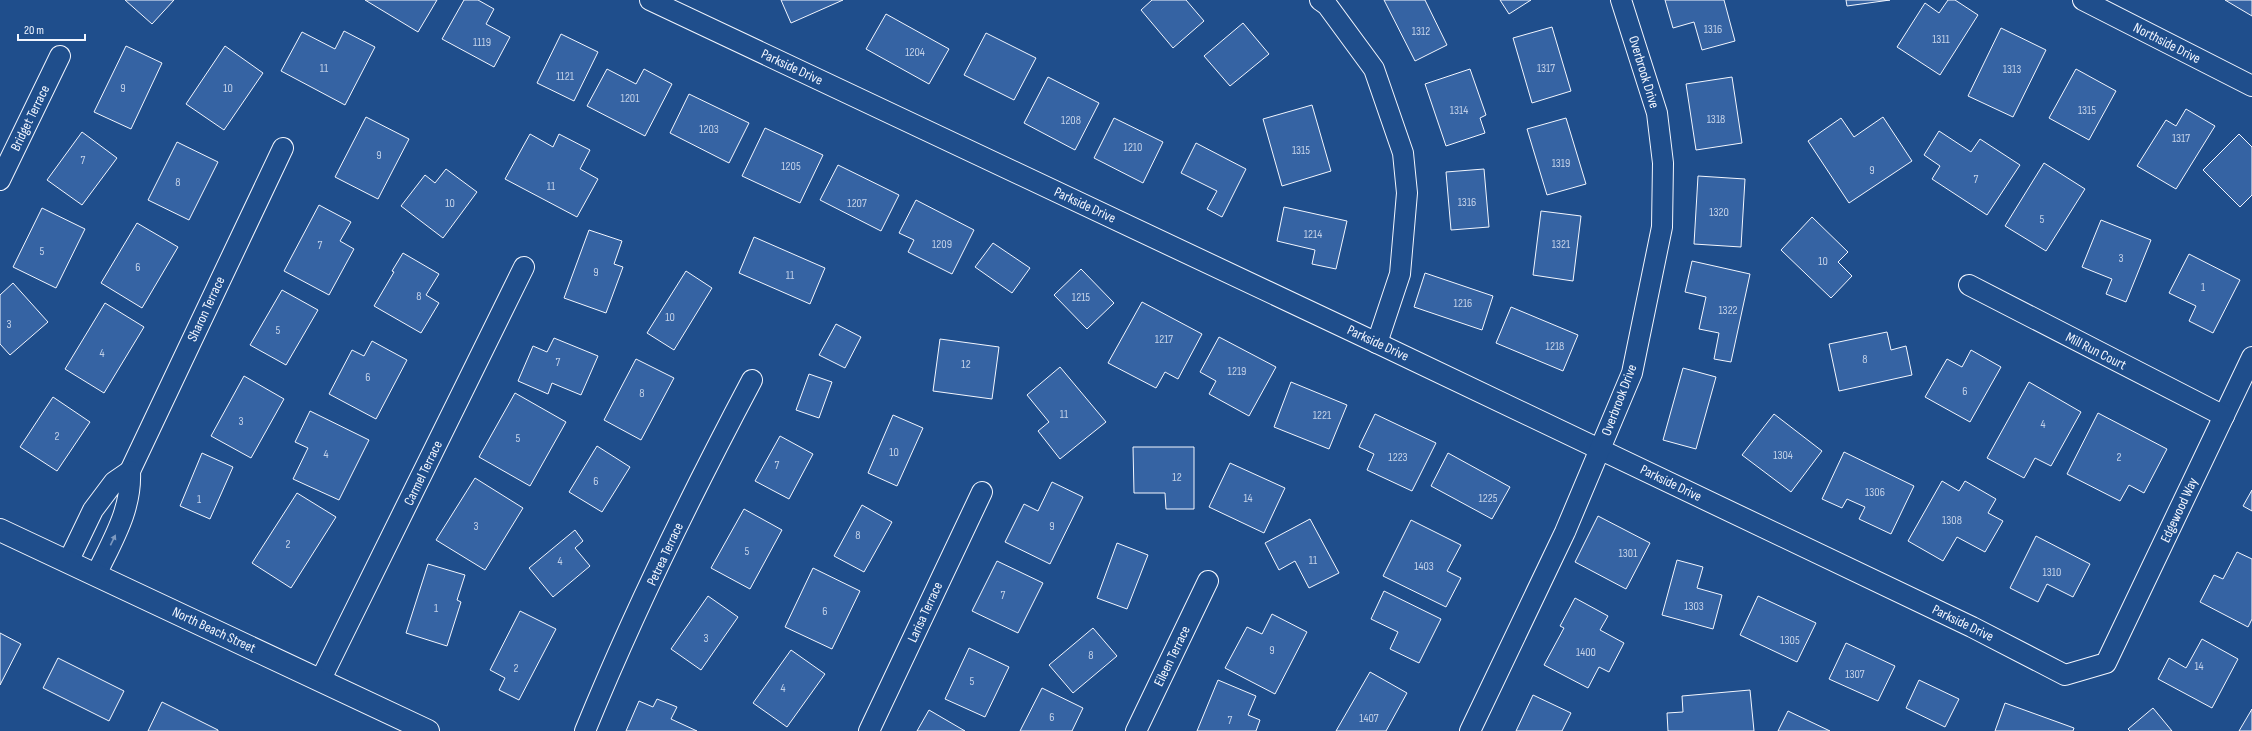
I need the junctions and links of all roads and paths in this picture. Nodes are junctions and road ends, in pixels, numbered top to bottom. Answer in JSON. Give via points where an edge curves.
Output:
{"nodes":[{"id":1,"x":1320,"y":0,"type":"edge"},
{"id":2,"x":1621,"y":0,"type":"edge"},
{"id":3,"x":2083,"y":0,"type":"edge"},
{"id":4,"x":654,"y":1,"type":"edge"},
{"id":5,"x":60,"y":56,"type":"dead end"},
{"id":6,"x":2252,"y":86,"type":"edge"},
{"id":7,"x":283,"y":148,"type":"dead end"},
{"id":8,"x":0,"y":180,"type":"edge"},
{"id":9,"x":524,"y":267,"type":"dead end"},
{"id":10,"x":1969,"y":285,"type":"dead end"},
{"id":11,"x":1378,"y":343,"type":"junction"},
{"id":12,"x":2252,"y":357,"type":"edge"},
{"id":13,"x":752,"y":380,"type":"dead end"},
{"id":14,"x":2224,"y":416,"type":"junction"},
{"id":15,"x":1599,"y":449,"type":"junction"},
{"id":16,"x":130,"y":471,"type":"junction"},
{"id":17,"x":982,"y":492,"type":"dead end"},
{"id":18,"x":0,"y":530,"type":"edge"},
{"id":19,"x":68,"y":562,"type":"junction"},
{"id":20,"x":96,"y":575,"type":"junction"},
{"id":21,"x":1208,"y":581,"type":"dead end"},
{"id":22,"x":2106,"y":663,"type":"joint"},
{"id":23,"x":321,"y":679,"type":"junction"},
{"id":24,"x":428,"y":731,"type":"edge"},
{"id":25,"x":585,"y":731,"type":"edge"},
{"id":26,"x":869,"y":731,"type":"edge"},
{"id":27,"x":1136,"y":731,"type":"edge"},
{"id":28,"x":1470,"y":731,"type":"edge"}],
"edges":[{"from":1,"to":11,"type":"street","via":[[1327,5],[1374,69],[1403,153],[1407,193],[1400,274]]},
{"from":2,"to":15,"type":"street","name":"Overbrook Drive","via":[[1657,113],[1663,163],[1662,227],[1632,373]]},
{"from":3,"to":6,"type":"street","name":"Northside Drive"},
{"from":4,"to":11,"type":"street","name":"Parkside Drive"},
{"from":5,"to":8,"type":"street","name":"Bridget Terrace"},
{"from":7,"to":16,"type":"street","name":"Sharon Terrace"},
{"from":9,"to":23,"type":"street","name":"Carmel Terrace"},
{"from":10,"to":14,"type":"street","name":"Mill Run Court"},
{"from":11,"to":15,"type":"street","name":"Parkside Drive"},
{"from":12,"to":14,"type":"street","name":"Edgewood Way"},
{"from":13,"to":25,"type":"street","name":"Petrea Terrace","via":[[698,482]]},
{"from":14,"to":22,"type":"street","name":"Edgewood Way"},
{"from":15,"to":22,"type":"street","name":"Parkside Drive","via":[[1972,627],[2065,675]]},
{"from":15,"to":28,"type":"street","name":"Overbrook Drive","via":[[1565,532]]},
{"from":16,"to":19,"type":"street","name":"Sharon Terrace","via":[[114,482],[93,510]]},
{"from":20,"to":16,"type":"street","name":"Sharon Terrace","one_way":true,"via":[[121,523],[131,490]]},
{"from":17,"to":26,"type":"street","name":"Larisa Terrace"},
{"from":18,"to":19,"type":"street","name":"North Beach Street"},
{"from":19,"to":20,"type":"street","name":"North Beach Street"},
{"from":20,"to":23,"type":"street","name":"North Beach Street"},
{"from":21,"to":27,"type":"street","name":"Eileen Terrace"},
{"from":23,"to":24,"type":"street","name":"North Beach Street"}]}
